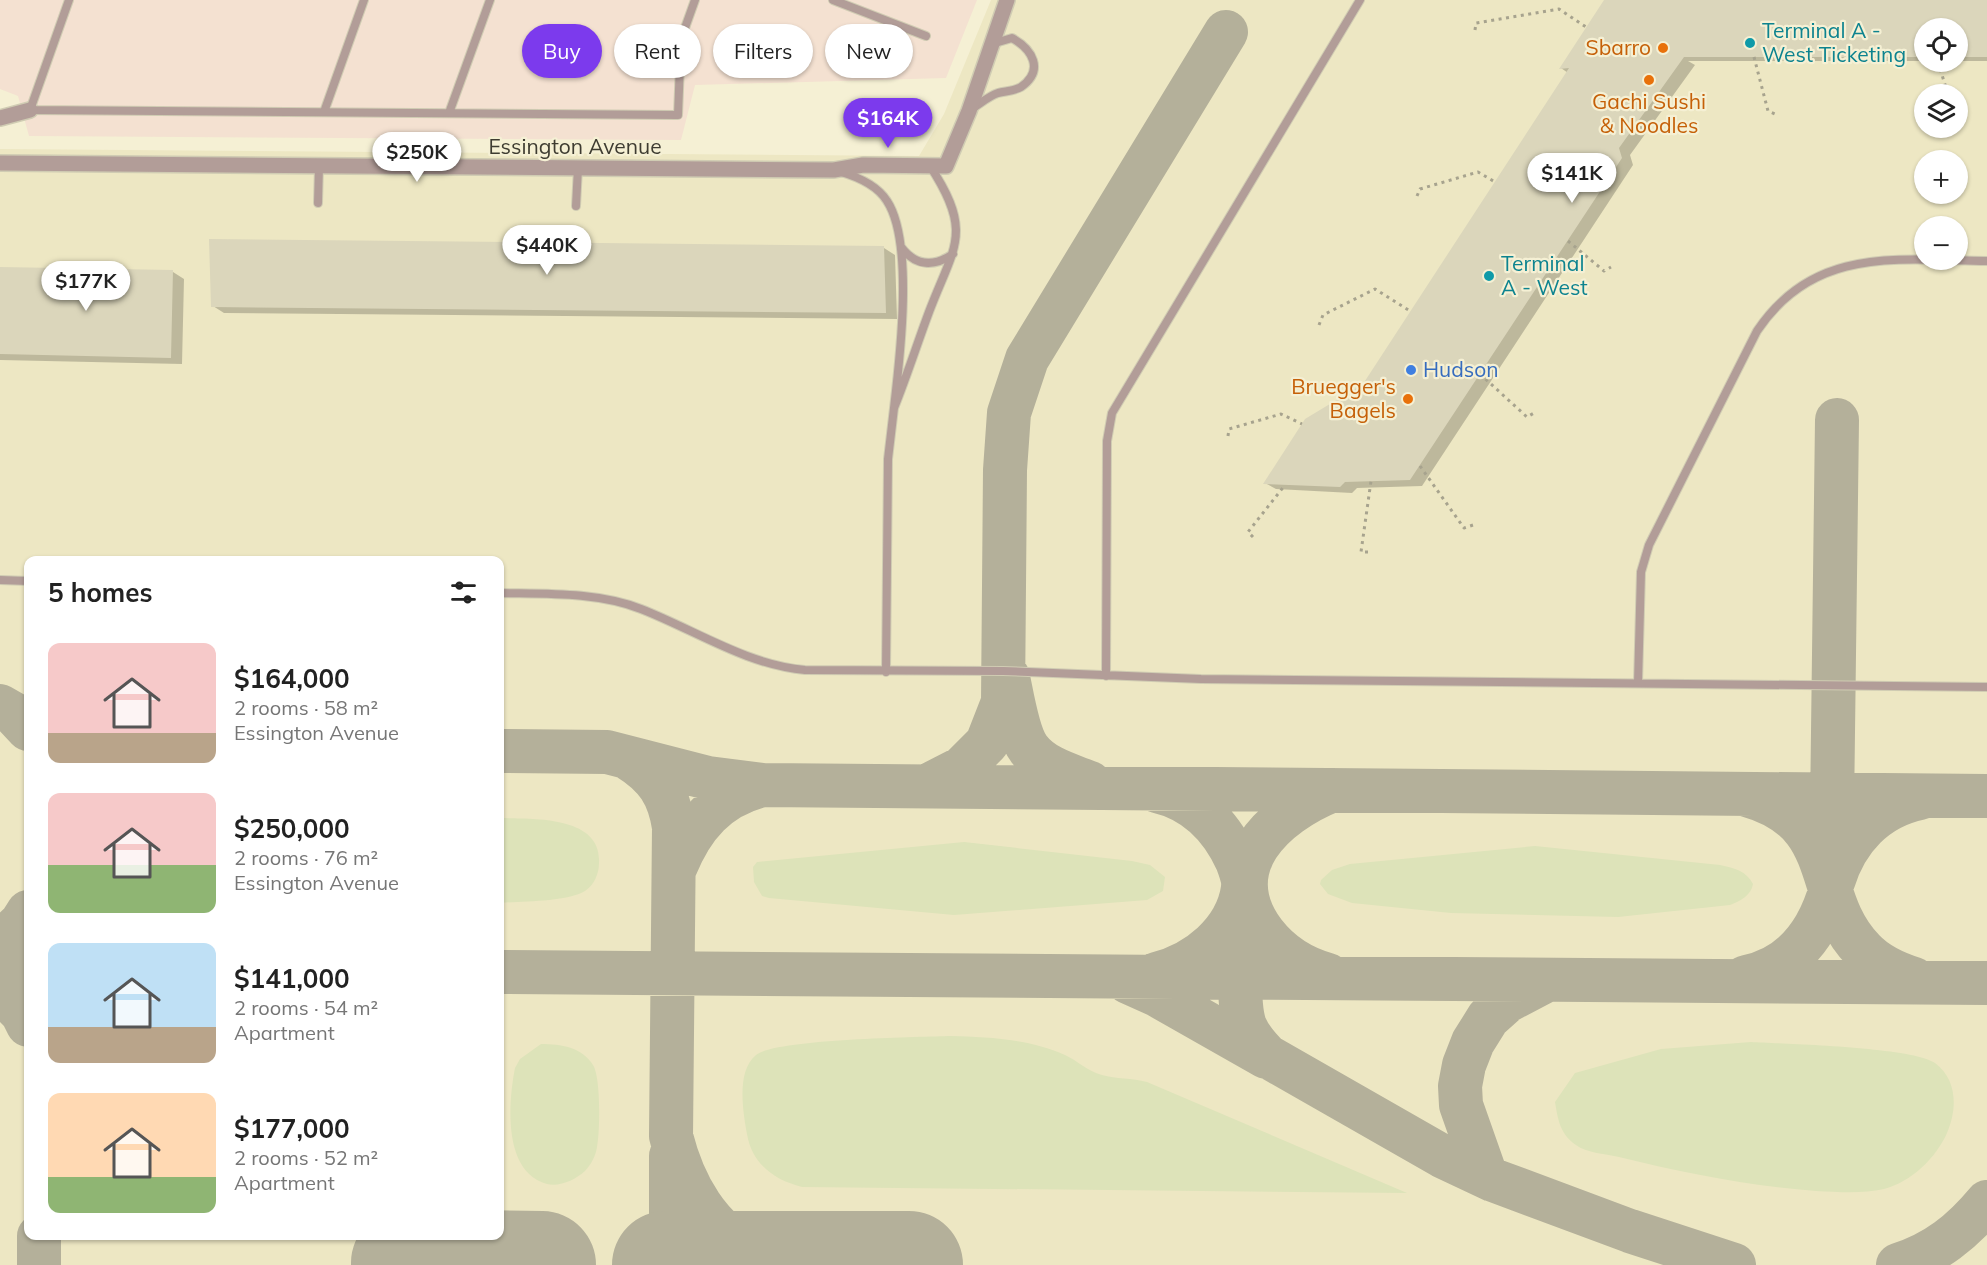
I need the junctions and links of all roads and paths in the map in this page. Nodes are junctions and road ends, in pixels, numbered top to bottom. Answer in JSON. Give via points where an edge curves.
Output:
{"nodes":[{"id":1,"x":69,"y":0,"type":"edge"},
{"id":2,"x":364,"y":0,"type":"edge"},
{"id":3,"x":490,"y":0,"type":"edge"},
{"id":4,"x":695,"y":0,"type":"edge"},
{"id":5,"x":833,"y":0,"type":"edge"},
{"id":6,"x":1007,"y":0,"type":"edge"},
{"id":7,"x":1360,"y":0,"type":"edge"},
{"id":8,"x":1586,"y":27,"type":"dead end"},
{"id":9,"x":1475,"y":30,"type":"dead end"},
{"id":10,"x":927,"y":36,"type":"dead end"},
{"id":11,"x":991,"y":44,"type":"junction"},
{"id":12,"x":1754,"y":57,"type":"dead end"},
{"id":13,"x":30,"y":110,"type":"junction"},
{"id":14,"x":969,"y":111,"type":"junction"},
{"id":15,"x":324,"y":112,"type":"junction"},
{"id":16,"x":449,"y":113,"type":"junction"},
{"id":17,"x":1777,"y":116,"type":"dead end"},
{"id":18,"x":0,"y":118,"type":"edge"},
{"id":19,"x":0,"y":163,"type":"edge"},
{"id":20,"x":319,"y":166,"type":"junction"},
{"id":21,"x":929,"y":166,"type":"junction"},
{"id":22,"x":578,"y":168,"type":"junction"},
{"id":23,"x":834,"y":170,"type":"junction"},
{"id":24,"x":1495,"y":182,"type":"dead end"},
{"id":25,"x":1417,"y":196,"type":"dead end"},
{"id":26,"x":318,"y":203,"type":"dead end"},
{"id":27,"x":576,"y":206,"type":"dead end"},
{"id":28,"x":1568,"y":241,"type":"dead end"},
{"id":29,"x":902,"y":247,"type":"junction"},
{"id":30,"x":953,"y":254,"type":"junction"},
{"id":31,"x":1987,"y":261,"type":"edge"},
{"id":32,"x":1611,"y":267,"type":"dead end"},
{"id":33,"x":1410,"y":311,"type":"dead end"},
{"id":34,"x":1319,"y":325,"type":"dead end"},
{"id":35,"x":1480,"y":374,"type":"dead end"},
{"id":36,"x":894,"y":408,"type":"junction"},
{"id":37,"x":1534,"y":413,"type":"dead end"},
{"id":38,"x":1302,"y":424,"type":"dead end"},
{"id":39,"x":1228,"y":436,"type":"dead end"},
{"id":40,"x":1420,"y":466,"type":"dead end"},
{"id":41,"x":1371,"y":481,"type":"dead end"},
{"id":42,"x":1285,"y":485,"type":"dead end"},
{"id":43,"x":1473,"y":525,"type":"dead end"},
{"id":44,"x":1252,"y":537,"type":"dead end"},
{"id":45,"x":1368,"y":552,"type":"dead end"},
{"id":46,"x":0,"y":580,"type":"edge"},
{"id":47,"x":24,"y":581,"type":"edge"},
{"id":48,"x":504,"y":593,"type":"edge"},
{"id":49,"x":886,"y":672,"type":"junction"},
{"id":50,"x":1106,"y":676,"type":"junction"},
{"id":51,"x":1638,"y":683,"type":"junction"},
{"id":52,"x":1987,"y":687,"type":"edge"}],
"edges":[{"from":1,"to":13,"type":"lane"},
{"from":2,"to":15,"type":"lane"},
{"from":3,"to":16,"type":"lane"},
{"from":4,"to":16,"type":"lane","via":[[681,39],[678,115]]},
{"from":5,"to":10,"type":"lane"},
{"from":6,"to":11,"type":"street","name":"Essington Avenue"},
{"from":7,"to":50,"type":"lane","via":[[1112,413],[1107,441]]},
{"from":8,"to":9,"type":"path","via":[[1559,9],[1476,23]]},
{"from":11,"to":14,"type":"street","name":"Essington Avenue"},
{"from":11,"to":14,"type":"lane","via":[[1012,38],[1032,53],[1034,66],[1021,87],[997,93]]},
{"from":12,"to":17,"type":"path","via":[[1768,111]]},
{"from":13,"to":15,"type":"lane"},
{"from":13,"to":18,"type":"street"},
{"from":14,"to":21,"type":"street","name":"Essington Avenue","via":[[946,166]]},
{"from":15,"to":16,"type":"lane"},
{"from":19,"to":20,"type":"street","name":"Essington Avenue"},
{"from":20,"to":22,"type":"street","name":"Essington Avenue"},
{"from":20,"to":26,"type":"lane"},
{"from":21,"to":23,"type":"street","name":"Essington Avenue","via":[[863,165]]},
{"from":21,"to":30,"type":"lane","via":[[952,209],[957,231]]},
{"from":22,"to":23,"type":"street","name":"Essington Avenue"},
{"from":22,"to":27,"type":"lane"},
{"from":23,"to":29,"type":"lane","via":[[854,176],[882,194],[896,221]]},
{"from":24,"to":25,"type":"path","via":[[1478,172],[1420,189]]},
{"from":28,"to":32,"type":"path","via":[[1604,272]]},
{"from":29,"to":30,"type":"lane","via":[[913,260],[927,263],[940,262]]},
{"from":29,"to":36,"type":"lane","via":[[901,348]]},
{"from":30,"to":36,"type":"lane"},
{"from":31,"to":51,"type":"lane","via":[[1854,263],[1809,280],[1771,312],[1757,331],[1649,545],[1641,572]]},
{"from":33,"to":34,"type":"path","via":[[1375,289],[1323,315]]},
{"from":35,"to":37,"type":"path","via":[[1527,417]]},
{"from":36,"to":49,"type":"lane","via":[[888,459]]},
{"from":38,"to":39,"type":"path","via":[[1281,414],[1229,429]]},
{"from":40,"to":43,"type":"path","via":[[1464,528]]},
{"from":41,"to":45,"type":"path","via":[[1361,552]]},
{"from":42,"to":44,"type":"path","via":[[1248,532]]},
{"from":46,"to":47,"type":"lane"},
{"from":48,"to":49,"type":"lane","via":[[557,594],[615,602],[788,669]]},
{"from":49,"to":50,"type":"lane","via":[[1003,671]]},
{"from":50,"to":51,"type":"lane"},
{"from":51,"to":52,"type":"lane"}]}
